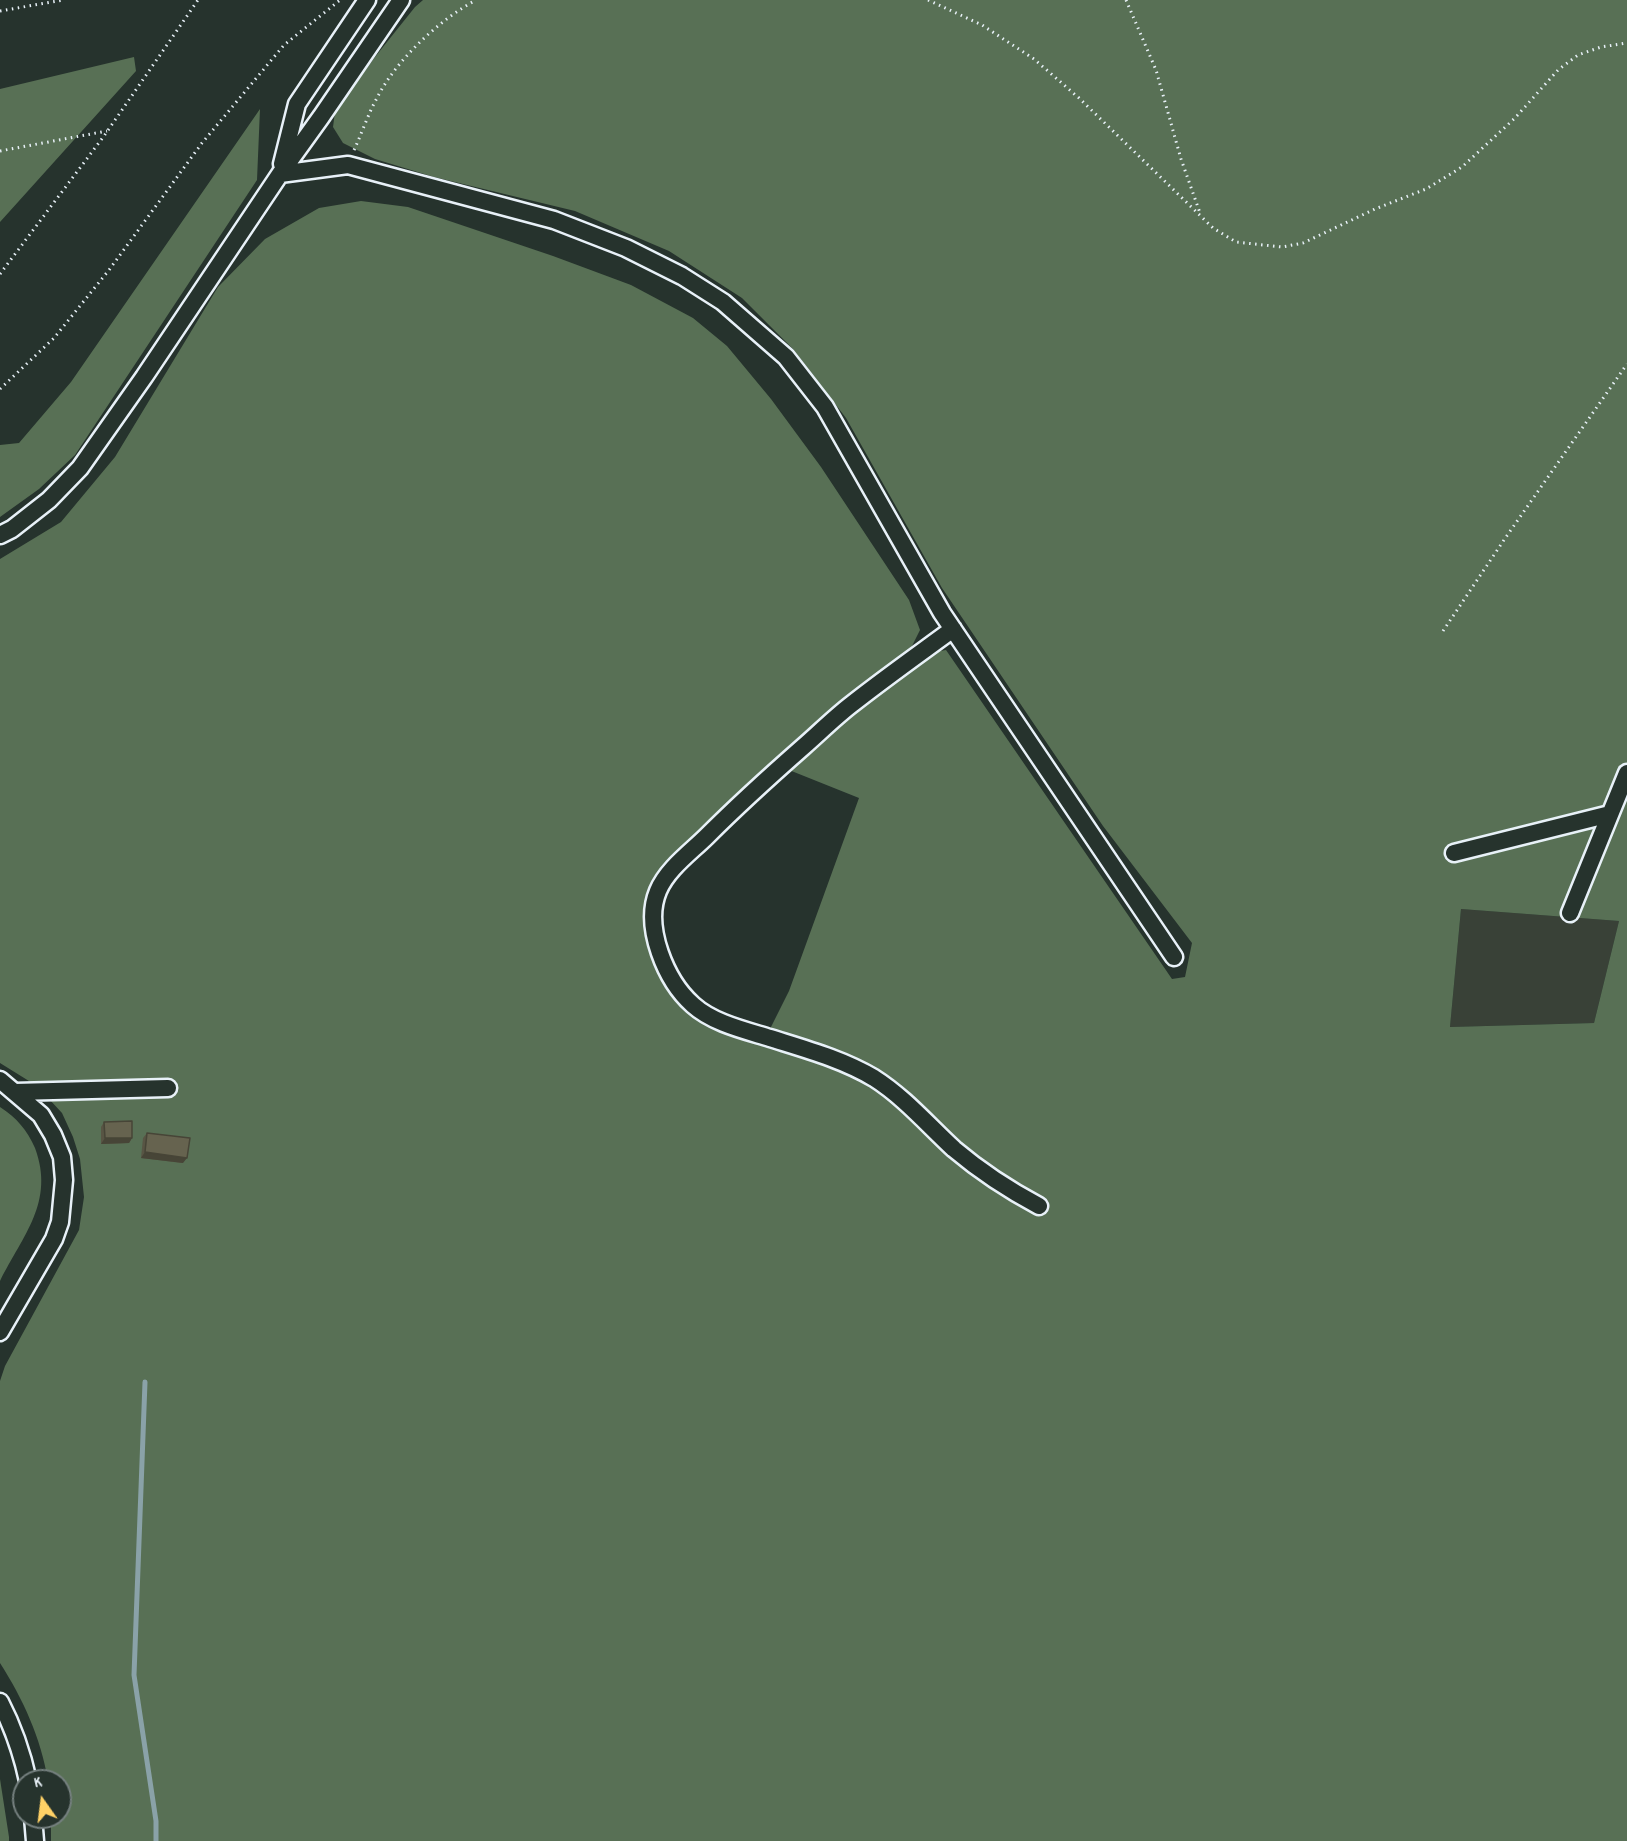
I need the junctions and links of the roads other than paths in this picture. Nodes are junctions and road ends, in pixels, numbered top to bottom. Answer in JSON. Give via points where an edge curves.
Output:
{"nodes":[{"id":1,"x":367,"y":0,"type":"edge"},
{"id":2,"x":401,"y":0,"type":"edge"},
{"id":3,"x":280,"y":174,"type":"junction"},
{"id":4,"x":0,"y":535,"type":"edge"},
{"id":5,"x":953,"y":629,"type":"junction"},
{"id":6,"x":1627,"y":773,"type":"edge"},
{"id":7,"x":1610,"y":814,"type":"junction"},
{"id":8,"x":1454,"y":853,"type":"dead end"},
{"id":9,"x":1570,"y":913,"type":"dead end"},
{"id":10,"x":1174,"y":957,"type":"dead end"},
{"id":11,"x":0,"y":1080,"type":"edge"},
{"id":12,"x":168,"y":1088,"type":"dead end"},
{"id":13,"x":15,"y":1092,"type":"junction"},
{"id":14,"x":1039,"y":1206,"type":"dead end"},
{"id":15,"x":0,"y":1332,"type":"edge"},
{"id":16,"x":0,"y":1702,"type":"edge"},
{"id":17,"x":26,"y":1769,"type":"edge"}],
"edges":[{"from":1,"to":3,"type":"street","via":[[297,105]]},
{"from":2,"to":3,"type":"street"},
{"from":3,"to":4,"type":"street","via":[[80,468],[49,500]]},
{"from":3,"to":5,"type":"street","via":[[348,165],[554,220],[626,248],[723,302],[786,357],[825,407]]},
{"from":5,"to":10,"type":"street"},
{"from":5,"to":14,"type":"street","via":[[850,705],[740,803],[669,874],[658,891],[653,931],[678,988],[693,1005],[738,1029],[841,1061],[874,1078],[907,1102],[984,1172]]},
{"from":6,"to":7,"type":"street"},
{"from":7,"to":8,"type":"street"},
{"from":7,"to":9,"type":"street"},
{"from":11,"to":13,"type":"street"},
{"from":12,"to":13,"type":"street"},
{"from":13,"to":15,"type":"street","via":[[40,1115],[53,1135],[62,1157],[64,1202],[54,1239]]},
{"from":16,"to":17,"type":"street","via":[[12,1724]]}]}
